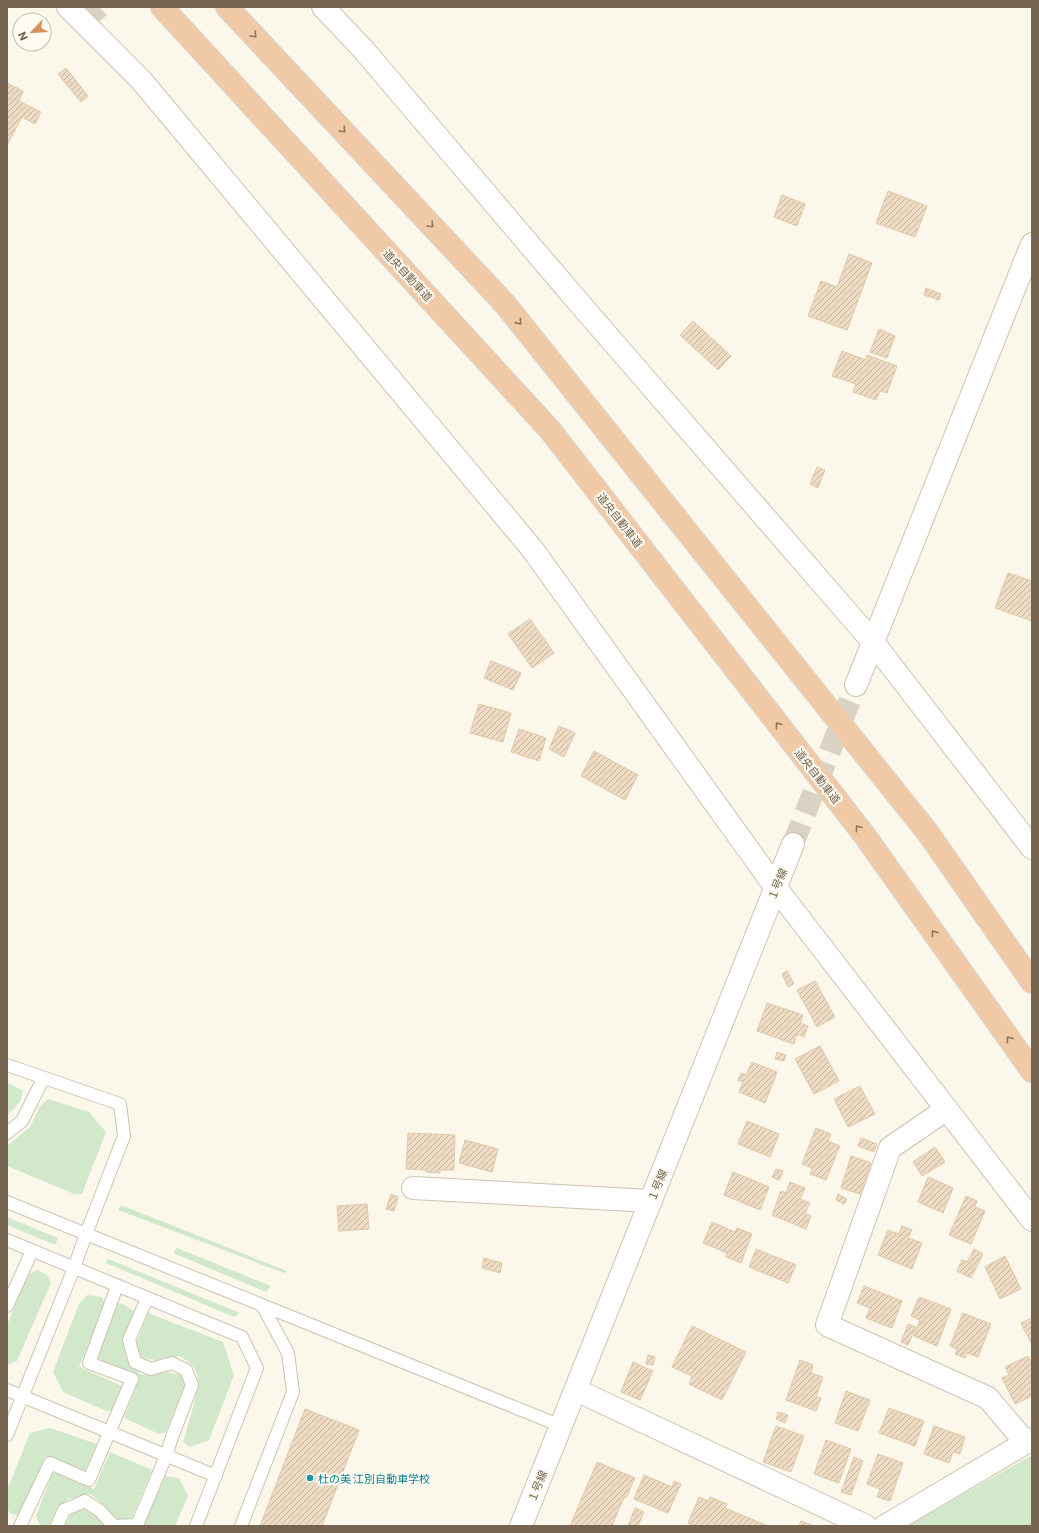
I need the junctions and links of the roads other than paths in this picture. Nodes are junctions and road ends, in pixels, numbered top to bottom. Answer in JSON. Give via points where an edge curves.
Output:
{"nodes":[{"id":1,"x":68,"y":7,"type":"edge"},
{"id":2,"x":162,"y":7,"type":"edge"},
{"id":3,"x":227,"y":7,"type":"edge"},
{"id":4,"x":323,"y":7,"type":"edge"},
{"id":5,"x":1032,"y":244,"type":"edge"},
{"id":6,"x":874,"y":642,"type":"junction"},
{"id":7,"x":856,"y":686,"type":"tunnel mouth"},
{"id":8,"x":793,"y":844,"type":"tunnel mouth"},
{"id":9,"x":1032,"y":848,"type":"edge"},
{"id":10,"x":776,"y":888,"type":"junction"},
{"id":11,"x":1032,"y":982,"type":"edge"},
{"id":12,"x":7,"y":1065,"type":"edge"},
{"id":13,"x":1032,"y":1071,"type":"edge"},
{"id":14,"x":43,"y":1079,"type":"junction"},
{"id":15,"x":947,"y":1109,"type":"junction"},
{"id":16,"x":7,"y":1133,"type":"edge"},
{"id":17,"x":413,"y":1188,"type":"dead end"},
{"id":18,"x":651,"y":1200,"type":"junction"},
{"id":19,"x":7,"y":1202,"type":"edge"},
{"id":20,"x":1032,"y":1220,"type":"edge"},
{"id":21,"x":86,"y":1234,"type":"junction"},
{"id":22,"x":7,"y":1240,"type":"edge"},
{"id":23,"x":32,"y":1252,"type":"junction"},
{"id":24,"x":74,"y":1268,"type":"junction"},
{"id":25,"x":117,"y":1286,"type":"junction"},
{"id":26,"x":147,"y":1298,"type":"junction"},
{"id":27,"x":262,"y":1305,"type":"junction"},
{"id":28,"x":7,"y":1306,"type":"edge"},
{"id":29,"x":7,"y":1390,"type":"edge"},
{"id":30,"x":576,"y":1390,"type":"junction"},
{"id":31,"x":22,"y":1396,"type":"junction"},
{"id":32,"x":562,"y":1426,"type":"junction"},
{"id":33,"x":109,"y":1433,"type":"junction"},
{"id":34,"x":7,"y":1435,"type":"edge"},
{"id":35,"x":1029,"y":1441,"type":"edge"},
{"id":36,"x":166,"y":1456,"type":"junction"},
{"id":37,"x":216,"y":1476,"type":"junction"},
{"id":38,"x":20,"y":1526,"type":"edge"},
{"id":39,"x":57,"y":1526,"type":"edge"},
{"id":40,"x":196,"y":1526,"type":"edge"},
{"id":41,"x":241,"y":1526,"type":"edge"},
{"id":42,"x":521,"y":1526,"type":"edge"},
{"id":43,"x":866,"y":1526,"type":"edge"},
{"id":44,"x":885,"y":1526,"type":"edge"}],
"edges":[{"from":1,"to":10,"type":"street","via":[[141,80],[533,550]]},
{"from":13,"to":2,"type":"highway","name":"道央自動車道","one_way":true,"via":[[864,836],[550,430]]},
{"from":3,"to":11,"type":"highway","one_way":true,"via":[[505,304],[928,833]]},
{"from":4,"to":6,"type":"street","via":[[362,48]]},
{"from":5,"to":6,"type":"street"},
{"from":6,"to":7,"type":"street"},
{"from":6,"to":9,"type":"street"},
{"from":8,"to":10,"type":"street","name":"１号線"},
{"from":10,"to":15,"type":"street"},
{"from":10,"to":18,"type":"street","name":"１号線"},
{"from":12,"to":14,"type":"lane"},
{"from":14,"to":16,"type":"lane","via":[[22,1121]]},
{"from":14,"to":21,"type":"lane","via":[[120,1104],[124,1136]]},
{"from":15,"to":20,"type":"street"},
{"from":15,"to":35,"type":"street","via":[[890,1148],[826,1325],[988,1398]]},
{"from":17,"to":18,"type":"street"},
{"from":18,"to":30,"type":"street","name":"１号線"},
{"from":19,"to":21,"type":"lane"},
{"from":21,"to":24,"type":"lane"},
{"from":21,"to":27,"type":"lane"},
{"from":22,"to":23,"type":"lane"},
{"from":23,"to":24,"type":"lane"},
{"from":23,"to":28,"type":"lane"},
{"from":24,"to":25,"type":"lane"},
{"from":24,"to":31,"type":"lane"},
{"from":25,"to":26,"type":"lane"},
{"from":25,"to":33,"type":"lane","via":[[89,1363],[132,1379]]},
{"from":26,"to":36,"type":"lane","via":[[129,1340],[135,1362],[151,1369],[172,1363],[186,1370],[192,1385]]},
{"from":26,"to":37,"type":"lane","via":[[242,1337],[257,1368]]},
{"from":27,"to":32,"type":"lane"},
{"from":27,"to":41,"type":"lane","via":[[288,1353],[292,1392]]},
{"from":29,"to":31,"type":"lane"},
{"from":30,"to":32,"type":"street","name":"１号線"},
{"from":30,"to":43,"type":"street"},
{"from":31,"to":33,"type":"lane"},
{"from":31,"to":34,"type":"lane"},
{"from":32,"to":42,"type":"street","name":"１号線"},
{"from":33,"to":36,"type":"lane"},
{"from":33,"to":38,"type":"lane","via":[[89,1480],[50,1463]]},
{"from":35,"to":44,"type":"street"},
{"from":36,"to":37,"type":"lane"},
{"from":36,"to":39,"type":"lane","via":[[137,1525],[114,1526],[100,1511],[85,1501],[64,1510]]},
{"from":37,"to":40,"type":"lane"}]}
